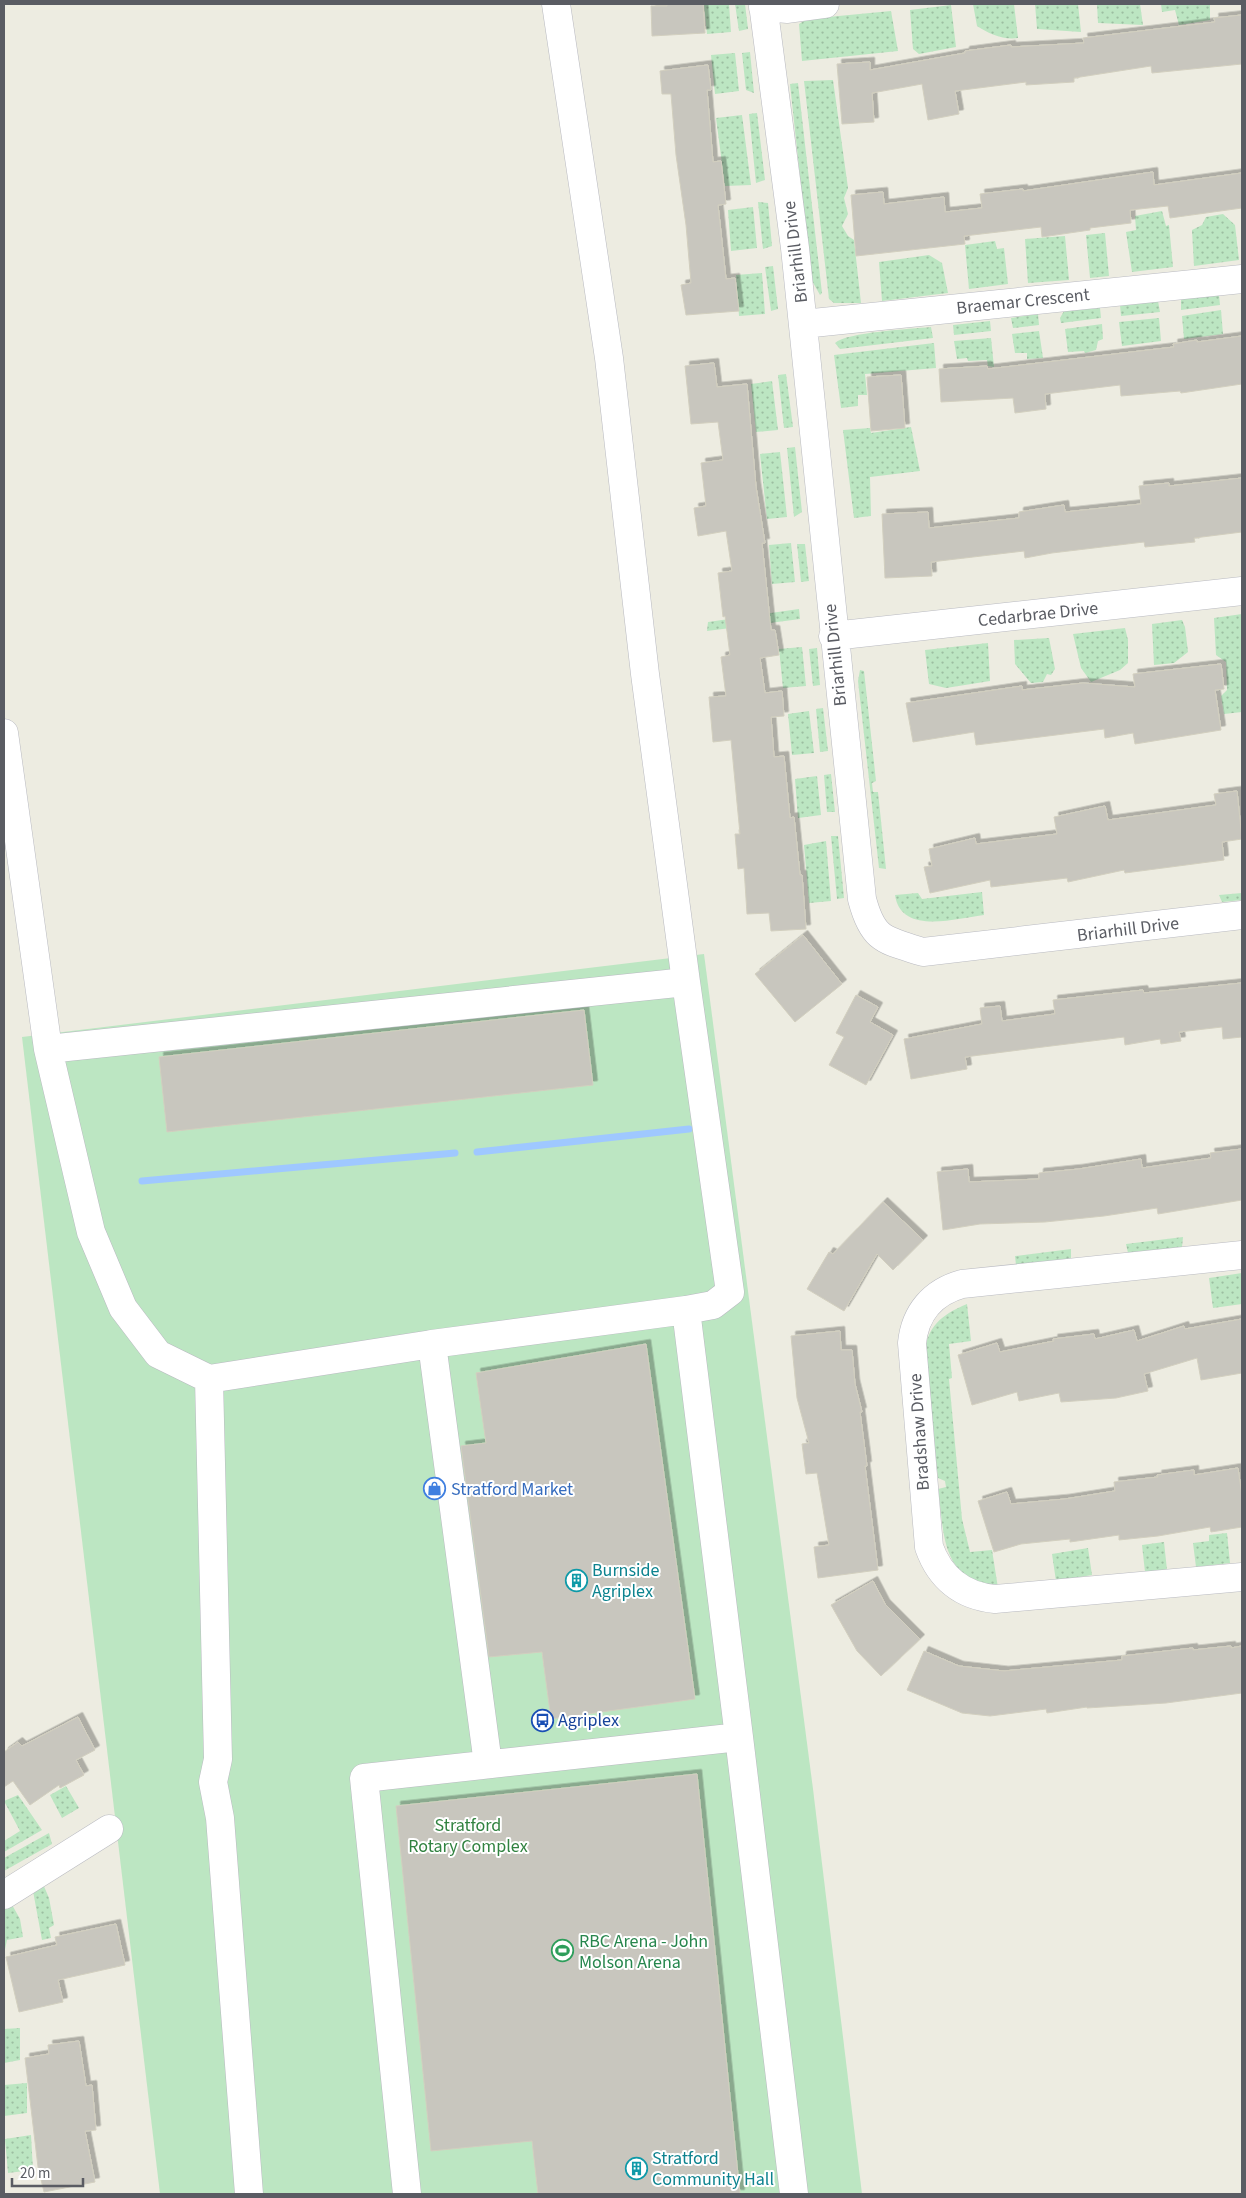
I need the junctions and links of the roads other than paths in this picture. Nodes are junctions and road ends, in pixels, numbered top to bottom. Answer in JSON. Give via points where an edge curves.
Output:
{"nodes":[{"id":1,"x":556,"y":4,"type":"edge"},
{"id":2,"x":825,"y":4,"type":"edge"},
{"id":3,"x":763,"y":6,"type":"edge"},
{"id":4,"x":1242,"y":279,"type":"edge"},
{"id":5,"x":803,"y":324,"type":"junction"},
{"id":6,"x":1242,"y":591,"type":"edge"},
{"id":7,"x":833,"y":636,"type":"junction"},
{"id":8,"x":4,"y":733,"type":"edge"},
{"id":9,"x":1242,"y":915,"type":"edge"},
{"id":10,"x":686,"y":982,"type":"junction"},
{"id":11,"x":48,"y":1049,"type":"junction"},
{"id":12,"x":1242,"y":1255,"type":"edge"},
{"id":13,"x":686,"y":1310,"type":"junction"},
{"id":14,"x":432,"y":1344,"type":"junction"},
{"id":15,"x":209,"y":1379,"type":"junction"},
{"id":16,"x":1242,"y":1578,"type":"edge"},
{"id":17,"x":739,"y":1737,"type":"junction"},
{"id":18,"x":488,"y":1764,"type":"junction"},
{"id":19,"x":109,"y":1830,"type":"dead end"},
{"id":20,"x":4,"y":1895,"type":"edge"},
{"id":21,"x":248,"y":2194,"type":"edge"},
{"id":22,"x":407,"y":2194,"type":"edge"},
{"id":23,"x":794,"y":2194,"type":"edge"}],
"edges":[{"from":1,"to":10,"type":"street","via":[[609,358],[645,674]]},
{"from":2,"to":3,"type":"street","via":[[788,8]]},
{"from":3,"to":5,"type":"street","name":"Briarhill Drive"},
{"from":4,"to":5,"type":"street","name":"Braemar Crescent"},
{"from":5,"to":7,"type":"street","name":"Briarhill Drive"},
{"from":6,"to":7,"type":"street","name":"Cedarbrae Drive"},
{"from":7,"to":9,"type":"street","name":"Briarhill Drive","via":[[862,899],[874,931],[887,940],[924,952]]},
{"from":8,"to":11,"type":"street"},
{"from":10,"to":11,"type":"street"},
{"from":10,"to":13,"type":"street","via":[[730,1292],[713,1305]]},
{"from":11,"to":15,"type":"street","via":[[91,1232],[123,1308],[158,1354]]},
{"from":12,"to":16,"type":"street","name":"Bradshaw Drive","via":[[962,1284],[937,1295],[924,1309],[915,1325],[912,1343],[929,1547],[940,1570],[958,1588],[995,1599]]},
{"from":13,"to":14,"type":"street"},
{"from":13,"to":17,"type":"street"},
{"from":14,"to":15,"type":"street"},
{"from":14,"to":18,"type":"street"},
{"from":15,"to":21,"type":"street","via":[[218,1759],[213,1782],[220,1818]]},
{"from":17,"to":18,"type":"street"},
{"from":17,"to":23,"type":"street"},
{"from":18,"to":22,"type":"street","via":[[364,1778]]},
{"from":19,"to":20,"type":"street"}]}
